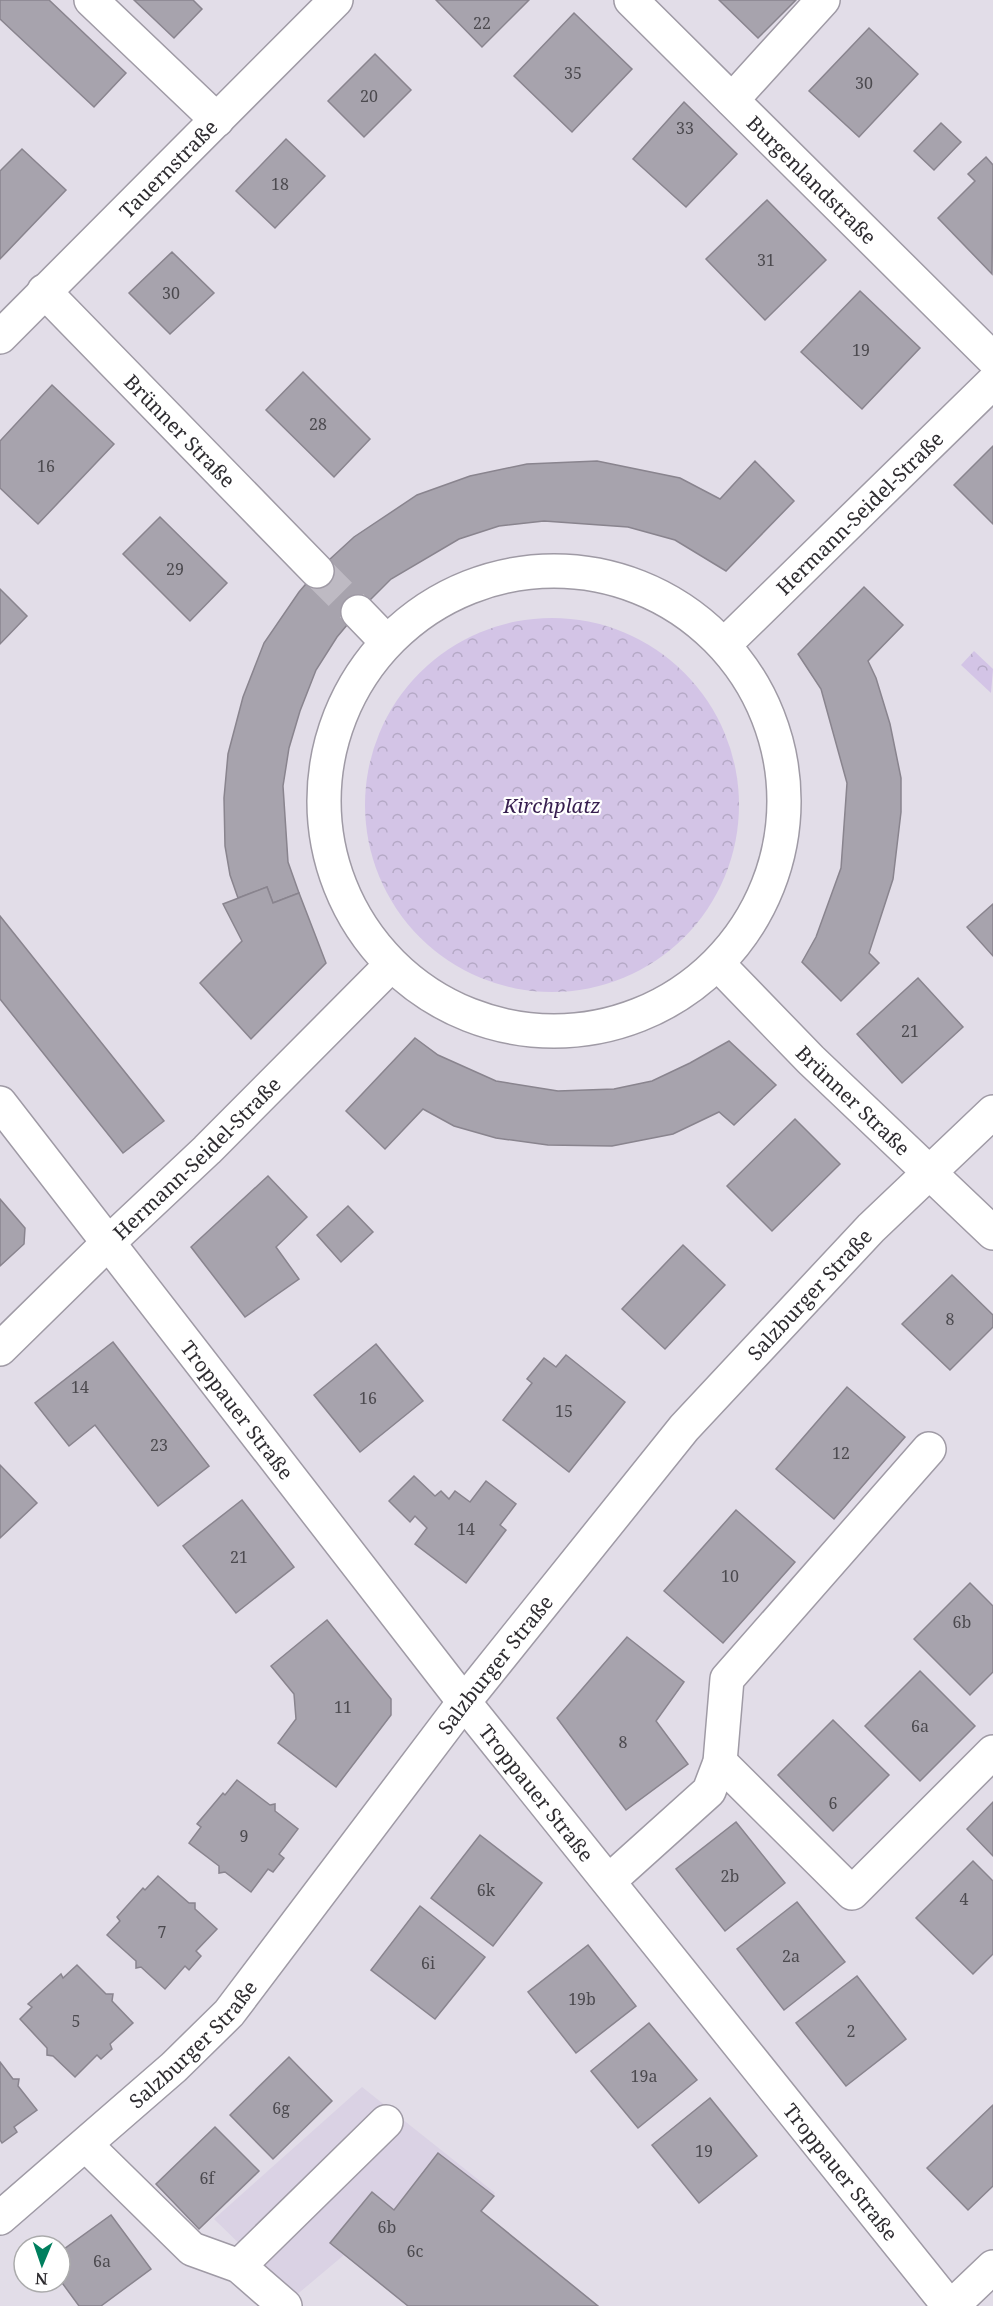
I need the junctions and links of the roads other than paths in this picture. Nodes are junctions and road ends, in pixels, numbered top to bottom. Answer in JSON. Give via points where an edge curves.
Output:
{"nodes":[{"id":1,"x":91,"y":0,"type":"edge"},
{"id":2,"x":336,"y":0,"type":"edge"},
{"id":3,"x":631,"y":0,"type":"edge"},
{"id":4,"x":823,"y":0,"type":"edge"},
{"id":5,"x":732,"y":100,"type":"junction"},
{"id":6,"x":217,"y":120,"type":"junction"},
{"id":7,"x":44,"y":291,"type":"junction"},
{"id":8,"x":0,"y":337,"type":"edge"},
{"id":9,"x":993,"y":358,"type":"edge"},
{"id":10,"x":993,"y":382,"type":"edge"},
{"id":11,"x":317,"y":571,"type":"tunnel mouth"},
{"id":12,"x":358,"y":612,"type":"tunnel mouth"},
{"id":13,"x":386,"y":641,"type":"junction"},
{"id":14,"x":725,"y":644,"type":"junction"},
{"id":15,"x":718,"y":964,"type":"junction"},
{"id":16,"x":391,"y":965,"type":"junction"},
{"id":17,"x":0,"y":1103,"type":"edge"},
{"id":18,"x":993,"y":1112,"type":"edge"},
{"id":19,"x":929,"y":1171,"type":"junction"},
{"id":20,"x":993,"y":1233,"type":"edge"},
{"id":21,"x":108,"y":1243,"type":"junction"},
{"id":22,"x":0,"y":1349,"type":"edge"},
{"id":23,"x":929,"y":1449,"type":"dead end"},
{"id":24,"x":464,"y":1702,"type":"junction"},
{"id":25,"x":993,"y":1752,"type":"edge"},
{"id":26,"x":720,"y":1762,"type":"junction"},
{"id":27,"x":609,"y":1881,"type":"junction"},
{"id":28,"x":386,"y":2122,"type":"dead end"},
{"id":29,"x":86,"y":2145,"type":"junction"},
{"id":30,"x":0,"y":2218,"type":"edge"},
{"id":31,"x":239,"y":2266,"type":"junction"},
{"id":32,"x":993,"y":2266,"type":"edge"},
{"id":33,"x":285,"y":2306,"type":"edge"},
{"id":34,"x":951,"y":2306,"type":"edge"}],
"edges":[{"from":1,"to":6,"type":"street"},
{"from":2,"to":6,"type":"street","name":"Tauernstraße"},
{"from":3,"to":5,"type":"street","name":"Burgenlandstraße"},
{"from":4,"to":5,"type":"street"},
{"from":5,"to":9,"type":"street","name":"Burgenlandstraße"},
{"from":6,"to":7,"type":"street","name":"Tauernstraße"},
{"from":7,"to":8,"type":"street","name":"Tauernstraße"},
{"from":7,"to":11,"type":"street","name":"Brünner Straße"},
{"from":10,"to":14,"type":"street","name":"Hermann-Seidel-Straße"},
{"from":12,"to":13,"type":"street"},
{"from":13,"to":14,"type":"street","via":[[447,596],[519,572],[594,573],[665,598]]},
{"from":13,"to":16,"type":"street","via":[[345,699],[324,768],[325,839],[348,907]]},
{"from":14,"to":15,"type":"street","via":[[764,703],[783,770],[782,841],[760,907]]},
{"from":15,"to":16,"type":"street","via":[[660,1006],[591,1029],[518,1029],[449,1007]]},
{"from":15,"to":19,"type":"street","name":"Brünner Straße","via":[[811,1060]]},
{"from":16,"to":21,"type":"street","name":"Hermann-Seidel-Straße","via":[[207,1150]]},
{"from":17,"to":21,"type":"street","name":"Troppauer Straße"},
{"from":18,"to":19,"type":"street","name":"Salzburger Straße"},
{"from":19,"to":20,"type":"street","name":"Brünner Straße"},
{"from":19,"to":24,"type":"street","name":"Salzburger Straße","via":[[684,1428]]},
{"from":21,"to":22,"type":"street","name":"Hermann-Seidel-Straße"},
{"from":21,"to":24,"type":"street","name":"Troppauer Straße"},
{"from":23,"to":26,"type":"street","via":[[727,1679]]},
{"from":24,"to":27,"type":"street","name":"Troppauer Straße"},
{"from":24,"to":29,"type":"street","name":"Salzburger Straße","via":[[229,2013]]},
{"from":25,"to":26,"type":"street","via":[[852,1893]]},
{"from":26,"to":27,"type":"street","via":[[709,1791]]},
{"from":27,"to":34,"type":"street","name":"Troppauer Straße"},
{"from":28,"to":31,"type":"street"},
{"from":29,"to":30,"type":"street","name":"Salzburger Straße"},
{"from":29,"to":31,"type":"street","via":[[192,2249]]},
{"from":31,"to":33,"type":"street"},
{"from":32,"to":34,"type":"street"}]}
